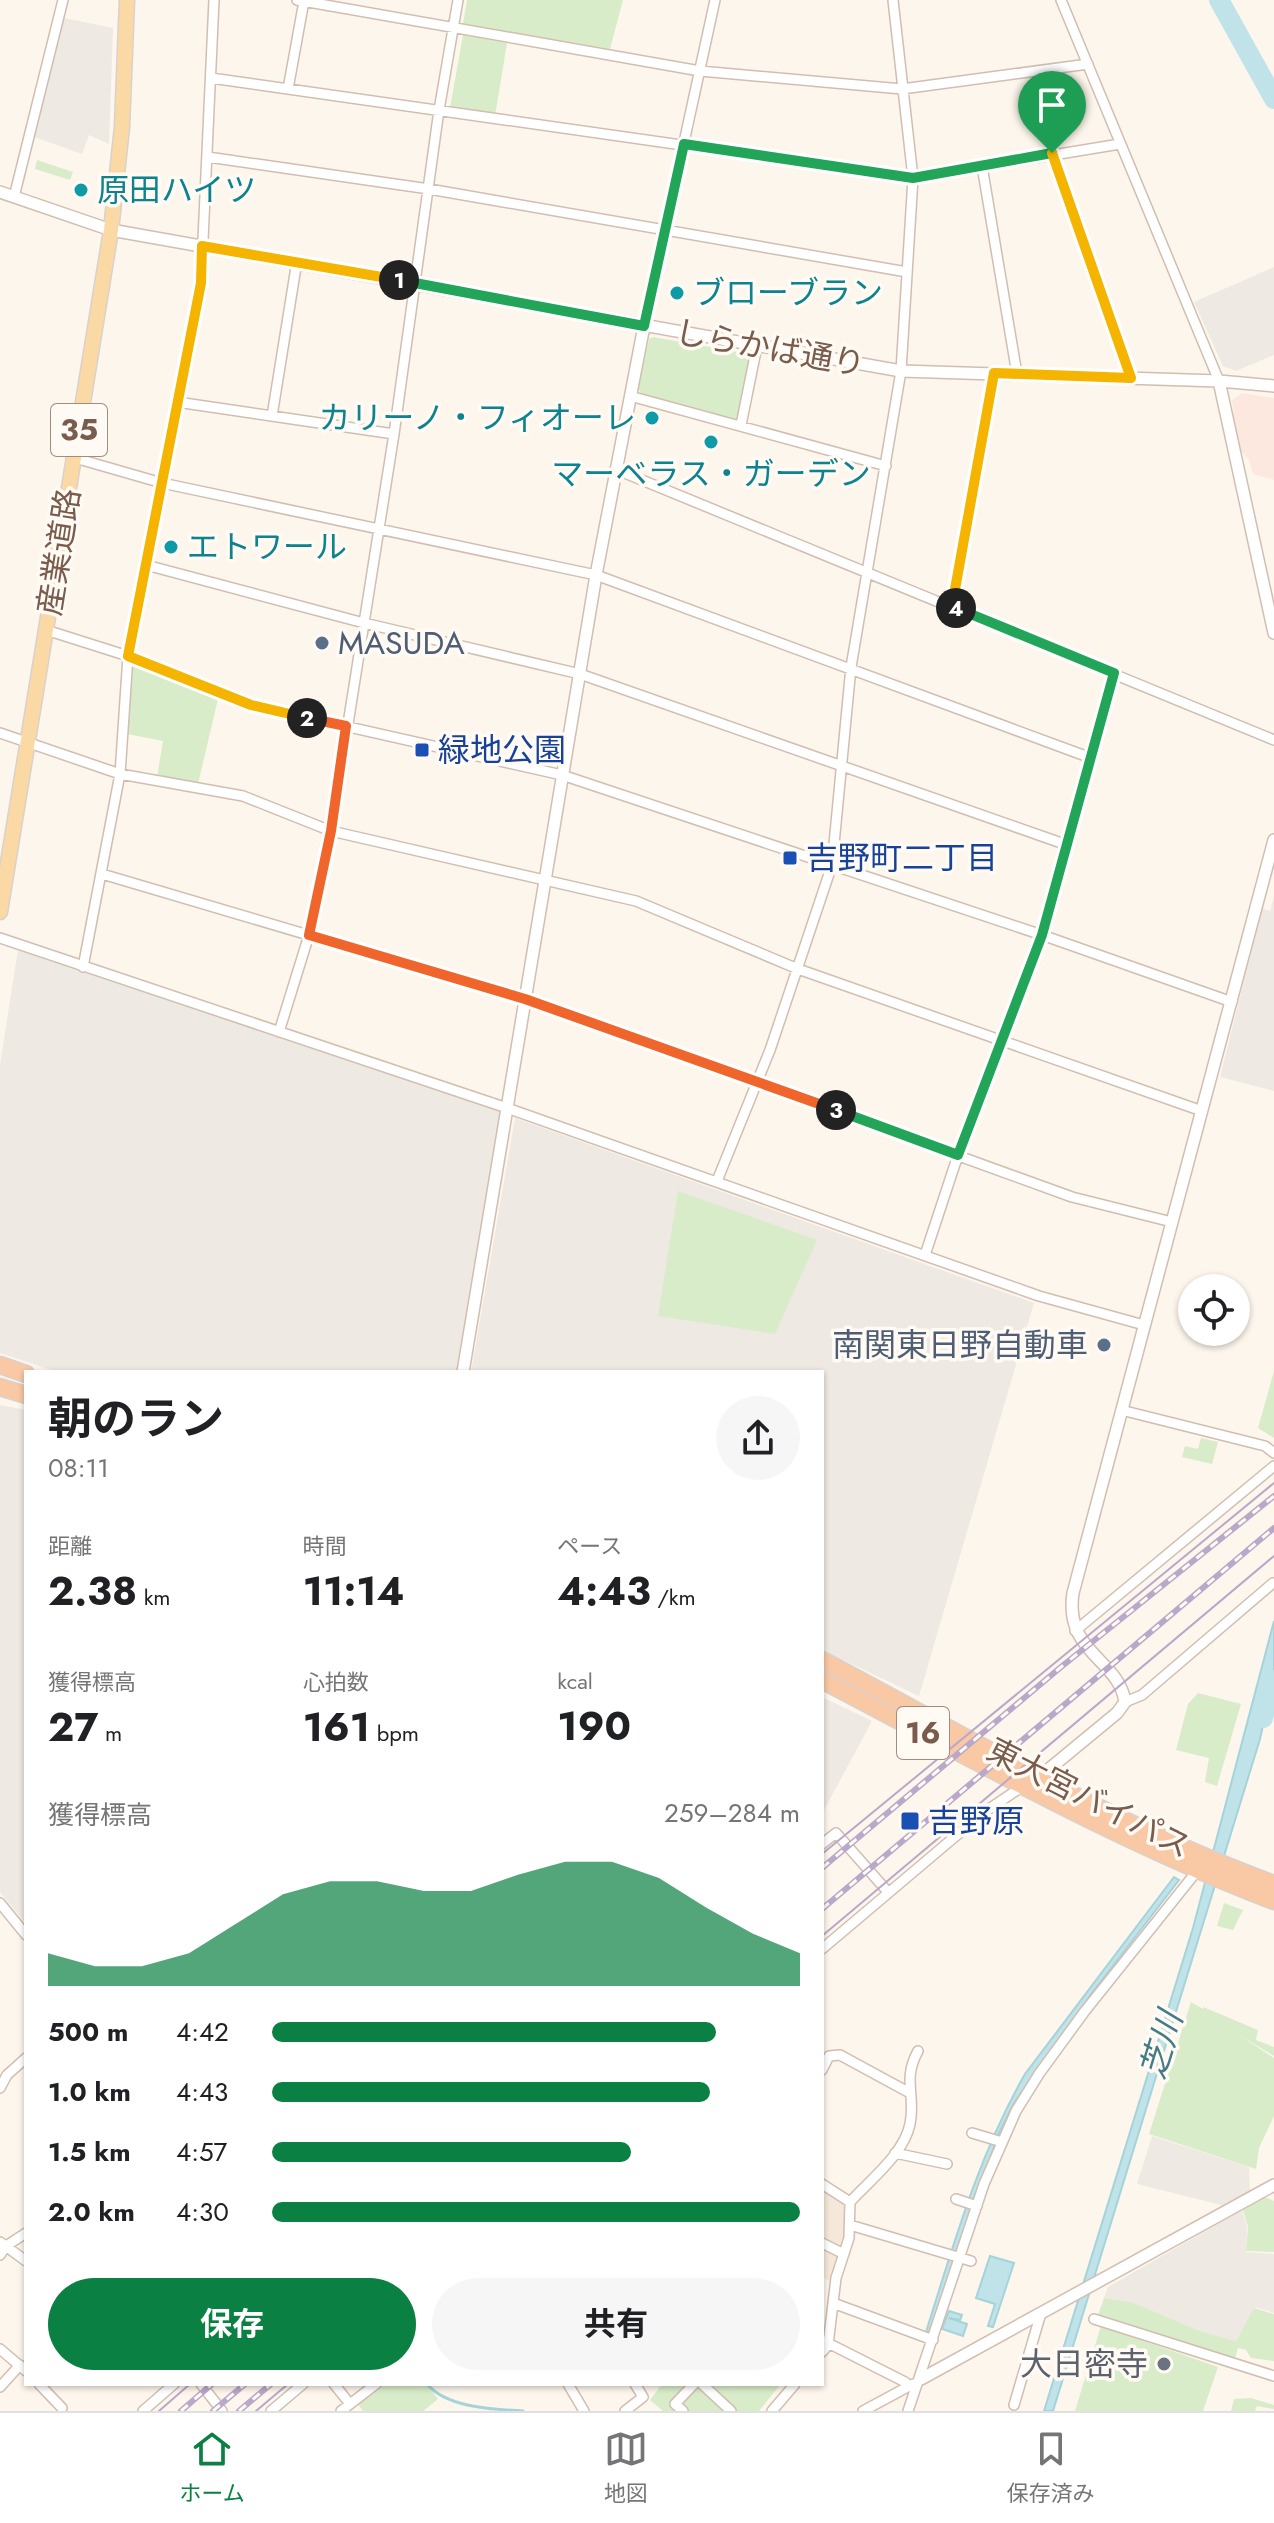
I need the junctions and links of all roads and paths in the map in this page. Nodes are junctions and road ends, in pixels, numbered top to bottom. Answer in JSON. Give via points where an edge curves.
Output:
{"nodes":[{"id":1,"x":63,"y":0,"type":"edge"},
{"id":2,"x":127,"y":0,"type":"edge"},
{"id":3,"x":214,"y":0,"type":"edge"},
{"id":4,"x":458,"y":0,"type":"edge"},
{"id":5,"x":715,"y":0,"type":"edge"},
{"id":6,"x":885,"y":0,"type":"edge"},
{"id":7,"x":894,"y":0,"type":"edge"},
{"id":8,"x":1061,"y":0,"type":"edge"},
{"id":9,"x":300,"y":1,"type":"edge"},
{"id":10,"x":454,"y":26,"type":"junction"},
{"id":11,"x":1088,"y":64,"type":"junction"},
{"id":12,"x":700,"y":71,"type":"junction"},
{"id":13,"x":211,"y":78,"type":"junction"},
{"id":14,"x":288,"y":89,"type":"junction"},
{"id":15,"x":902,"y":89,"type":"junction"},
{"id":16,"x":439,"y":110,"type":"junction"},
{"id":17,"x":684,"y":144,"type":"junction"},
{"id":18,"x":1120,"y":144,"type":"junction"},
{"id":19,"x":1052,"y":153,"type":"junction"},
{"id":20,"x":208,"y":157,"type":"junction"},
{"id":21,"x":982,"y":166,"type":"junction"},
{"id":22,"x":913,"y":178,"type":"junction"},
{"id":23,"x":429,"y":189,"type":"junction"},
{"id":24,"x":0,"y":192,"type":"edge"},
{"id":25,"x":14,"y":197,"type":"junction"},
{"id":26,"x":111,"y":230,"type":"junction"},
{"id":27,"x":666,"y":230,"type":"junction"},
{"id":28,"x":202,"y":246,"type":"junction"},
{"id":29,"x":297,"y":261,"type":"junction"},
{"id":30,"x":907,"y":272,"type":"junction"},
{"id":31,"x":414,"y":283,"type":"junction"},
{"id":32,"x":644,"y":326,"type":"junction"},
{"id":33,"x":757,"y":346,"type":"junction"},
{"id":34,"x":901,"y":371,"type":"junction"},
{"id":35,"x":994,"y":373,"type":"junction"},
{"id":36,"x":1017,"y":374,"type":"junction"},
{"id":37,"x":1131,"y":378,"type":"junction"},
{"id":38,"x":1219,"y":381,"type":"junction"},
{"id":39,"x":1274,"y":386,"type":"edge"},
{"id":40,"x":630,"y":396,"type":"junction"},
{"id":41,"x":177,"y":402,"type":"junction"},
{"id":42,"x":272,"y":416,"type":"junction"},
{"id":43,"x":741,"y":425,"type":"junction"},
{"id":44,"x":394,"y":434,"type":"junction"},
{"id":45,"x":75,"y":458,"type":"junction"},
{"id":46,"x":886,"y":466,"type":"junction"},
{"id":47,"x":615,"y":469,"type":"junction"},
{"id":48,"x":162,"y":483,"type":"junction"},
{"id":49,"x":379,"y":528,"type":"junction"},
{"id":50,"x":146,"y":565,"type":"junction"},
{"id":51,"x":866,"y":571,"type":"junction"},
{"id":52,"x":596,"y":575,"type":"junction"},
{"id":53,"x":952,"y":606,"type":"junction"},
{"id":54,"x":364,"y":623,"type":"junction"},
{"id":55,"x":46,"y":630,"type":"junction"},
{"id":56,"x":1274,"y":633,"type":"edge"},
{"id":57,"x":128,"y":656,"type":"junction"},
{"id":58,"x":851,"y":667,"type":"junction"},
{"id":59,"x":1114,"y":673,"type":"junction"},
{"id":60,"x":580,"y":674,"type":"junction"},
{"id":61,"x":346,"y":726,"type":"junction"},
{"id":62,"x":0,"y":733,"type":"edge"},
{"id":63,"x":1274,"y":740,"type":"edge"},
{"id":64,"x":28,"y":742,"type":"junction"},
{"id":65,"x":1091,"y":758,"type":"junction"},
{"id":66,"x":840,"y":767,"type":"junction"},
{"id":67,"x":120,"y":774,"type":"junction"},
{"id":68,"x":562,"y":775,"type":"junction"},
{"id":69,"x":331,"y":831,"type":"junction"},
{"id":70,"x":1274,"y":840,"type":"edge"},
{"id":71,"x":1067,"y":845,"type":"junction"},
{"id":72,"x":832,"y":865,"type":"junction"},
{"id":73,"x":102,"y":874,"type":"junction"},
{"id":74,"x":544,"y":881,"type":"junction"},
{"id":75,"x":0,"y":912,"type":"edge"},
{"id":76,"x":309,"y":935,"type":"junction"},
{"id":77,"x":1042,"y":935,"type":"junction"},
{"id":78,"x":0,"y":938,"type":"edge"},
{"id":79,"x":83,"y":967,"type":"junction"},
{"id":80,"x":798,"y":969,"type":"junction"},
{"id":81,"x":525,"y":999,"type":"junction"},
{"id":82,"x":1232,"y":1002,"type":"junction"},
{"id":83,"x":279,"y":1032,"type":"junction"},
{"id":84,"x":1003,"y":1040,"type":"junction"},
{"id":85,"x":757,"y":1081,"type":"junction"},
{"id":86,"x":507,"y":1108,"type":"junction"},
{"id":87,"x":1202,"y":1111,"type":"junction"},
{"id":88,"x":958,"y":1155,"type":"junction"},
{"id":89,"x":717,"y":1181,"type":"junction"},
{"id":90,"x":1172,"y":1222,"type":"junction"},
{"id":91,"x":925,"y":1255,"type":"junction"},
{"id":92,"x":1144,"y":1325,"type":"junction"},
{"id":93,"x":0,"y":1365,"type":"edge"},
{"id":94,"x":463,"y":1370,"type":"edge"},
{"id":95,"x":24,"y":1373,"type":"edge"},
{"id":96,"x":0,"y":1387,"type":"edge"},
{"id":97,"x":24,"y":1394,"type":"edge"},
{"id":98,"x":1121,"y":1410,"type":"junction"},
{"id":99,"x":1274,"y":1453,"type":"edge"},
{"id":100,"x":1274,"y":1466,"type":"edge"},
{"id":101,"x":1273,"y":1583,"type":"edge"},
{"id":102,"x":1075,"y":1631,"type":"junction"},
{"id":103,"x":824,"y":1661,"type":"edge"},
{"id":104,"x":824,"y":1681,"type":"edge"},
{"id":105,"x":1125,"y":1702,"type":"junction"},
{"id":106,"x":1041,"y":1777,"type":"junction"},
{"id":107,"x":1023,"y":1786,"type":"junction"},
{"id":108,"x":824,"y":1842,"type":"edge"},
{"id":109,"x":1199,"y":1863,"type":"junction"},
{"id":110,"x":1230,"y":1876,"type":"junction"},
{"id":111,"x":1274,"y":1884,"type":"edge"},
{"id":112,"x":888,"y":1892,"type":"junction"},
{"id":113,"x":1274,"y":1901,"type":"edge"},
{"id":114,"x":0,"y":1903,"type":"edge"},
{"id":115,"x":24,"y":1933,"type":"edge"},
{"id":116,"x":824,"y":1947,"type":"edge"},
{"id":117,"x":918,"y":2051,"type":"dead end"},
{"id":118,"x":24,"y":2060,"type":"edge"},
{"id":119,"x":824,"y":2066,"type":"edge"},
{"id":120,"x":0,"y":2088,"type":"edge"},
{"id":121,"x":910,"y":2093,"type":"junction"},
{"id":122,"x":972,"y":2133,"type":"dead end"},
{"id":123,"x":1002,"y":2142,"type":"junction"},
{"id":124,"x":895,"y":2153,"type":"junction"},
{"id":125,"x":947,"y":2164,"type":"dead end"},
{"id":126,"x":824,"y":2185,"type":"edge"},
{"id":127,"x":1274,"y":2185,"type":"edge"},
{"id":128,"x":959,"y":2200,"type":"dead end"},
{"id":129,"x":850,"y":2202,"type":"junction"},
{"id":130,"x":976,"y":2205,"type":"junction"},
{"id":131,"x":850,"y":2225,"type":"junction"},
{"id":132,"x":24,"y":2234,"type":"edge"},
{"id":133,"x":824,"y":2244,"type":"edge"},
{"id":134,"x":2,"y":2248,"type":"edge"},
{"id":135,"x":844,"y":2254,"type":"junction"},
{"id":136,"x":959,"y":2256,"type":"junction"},
{"id":137,"x":24,"y":2260,"type":"edge"},
{"id":138,"x":971,"y":2261,"type":"dead end"},
{"id":139,"x":824,"y":2283,"type":"edge"},
{"id":140,"x":834,"y":2290,"type":"junction"},
{"id":141,"x":833,"y":2303,"type":"junction"},
{"id":142,"x":1041,"y":2313,"type":"junction"},
{"id":143,"x":1094,"y":2319,"type":"dead end"},
{"id":144,"x":933,"y":2340,"type":"junction"},
{"id":145,"x":824,"y":2346,"type":"edge"},
{"id":146,"x":0,"y":2349,"type":"edge"},
{"id":147,"x":23,"y":2368,"type":"edge"},
{"id":148,"x":1274,"y":2376,"type":"edge"},
{"id":149,"x":921,"y":2379,"type":"junction"},
{"id":150,"x":41,"y":2386,"type":"edge"},
{"id":151,"x":167,"y":2386,"type":"edge"},
{"id":152,"x":203,"y":2386,"type":"edge"},
{"id":153,"x":301,"y":2386,"type":"edge"},
{"id":154,"x":336,"y":2386,"type":"edge"},
{"id":155,"x":373,"y":2386,"type":"edge"},
{"id":156,"x":569,"y":2386,"type":"edge"},
{"id":157,"x":636,"y":2386,"type":"edge"},
{"id":158,"x":692,"y":2386,"type":"edge"},
{"id":159,"x":704,"y":2386,"type":"edge"},
{"id":160,"x":793,"y":2386,"type":"edge"},
{"id":161,"x":908,"y":2386,"type":"junction"},
{"id":162,"x":0,"y":2387,"type":"edge"},
{"id":163,"x":350,"y":2404,"type":"junction"},
{"id":164,"x":1014,"y":2405,"type":"dead end"},
{"id":165,"x":62,"y":2408,"type":"dead end"},
{"id":166,"x":143,"y":2411,"type":"edge"},
{"id":167,"x":222,"y":2411,"type":"edge"},
{"id":168,"x":271,"y":2411,"type":"edge"},
{"id":169,"x":341,"y":2411,"type":"edge"},
{"id":170,"x":584,"y":2411,"type":"edge"},
{"id":171,"x":625,"y":2411,"type":"edge"},
{"id":172,"x":683,"y":2411,"type":"edge"},
{"id":173,"x":731,"y":2411,"type":"edge"},
{"id":174,"x":772,"y":2411,"type":"edge"},
{"id":175,"x":863,"y":2411,"type":"edge"},
{"id":176,"x":908,"y":2411,"type":"edge"}],
"edges":[{"from":1,"to":25,"type":"street"},
{"from":2,"to":26,"type":"main road","name":"産業道路","number":"35"},
{"from":3,"to":13,"type":"street"},
{"from":4,"to":10,"type":"street"},
{"from":5,"to":12,"type":"street"},
{"from":6,"to":7,"type":"street"},
{"from":7,"to":15,"type":"street"},
{"from":8,"to":11,"type":"street"},
{"from":9,"to":10,"type":"street"},
{"from":9,"to":14,"type":"street"},
{"from":10,"to":12,"type":"street"},
{"from":10,"to":16,"type":"street"},
{"from":11,"to":15,"type":"street"},
{"from":11,"to":18,"type":"street"},
{"from":12,"to":15,"type":"street"},
{"from":12,"to":17,"type":"street"},
{"from":13,"to":14,"type":"street"},
{"from":13,"to":20,"type":"street"},
{"from":14,"to":16,"type":"street"},
{"from":15,"to":22,"type":"street"},
{"from":16,"to":17,"type":"street"},
{"from":16,"to":23,"type":"street"},
{"from":17,"to":22,"type":"street"},
{"from":17,"to":27,"type":"street"},
{"from":18,"to":19,"type":"street"},
{"from":18,"to":38,"type":"street"},
{"from":19,"to":21,"type":"street"},
{"from":19,"to":37,"type":"street"},
{"from":20,"to":23,"type":"street"},
{"from":20,"to":28,"type":"street"},
{"from":21,"to":22,"type":"street"},
{"from":21,"to":36,"type":"street"},
{"from":22,"to":30,"type":"street"},
{"from":23,"to":27,"type":"street"},
{"from":23,"to":31,"type":"street"},
{"from":24,"to":25,"type":"street","name":"しらかば通り"},
{"from":25,"to":26,"type":"street","name":"しらかば通り"},
{"from":26,"to":28,"type":"street","name":"しらかば通り"},
{"from":26,"to":45,"type":"main road","name":"産業道路","number":"35"},
{"from":27,"to":30,"type":"street"},
{"from":27,"to":32,"type":"street"},
{"from":28,"to":29,"type":"street","name":"しらかば通り"},
{"from":28,"to":41,"type":"street","via":[[201,283]]},
{"from":29,"to":31,"type":"street","name":"しらかば通り"},
{"from":29,"to":42,"type":"street"},
{"from":30,"to":34,"type":"street"},
{"from":31,"to":32,"type":"street","name":"しらかば通り"},
{"from":31,"to":44,"type":"street"},
{"from":32,"to":33,"type":"street","name":"しらかば通り"},
{"from":32,"to":40,"type":"street"},
{"from":33,"to":34,"type":"street","name":"しらかば通り"},
{"from":33,"to":43,"type":"street"},
{"from":34,"to":35,"type":"street","name":"しらかば通り"},
{"from":34,"to":46,"type":"street"},
{"from":35,"to":36,"type":"street","name":"しらかば通り"},
{"from":35,"to":53,"type":"street"},
{"from":36,"to":37,"type":"street","name":"しらかば通り"},
{"from":37,"to":38,"type":"street","name":"しらかば通り"},
{"from":38,"to":39,"type":"street","name":"しらかば通り"},
{"from":38,"to":56,"type":"street"},
{"from":40,"to":43,"type":"street"},
{"from":40,"to":47,"type":"street"},
{"from":41,"to":42,"type":"street"},
{"from":41,"to":48,"type":"street"},
{"from":42,"to":44,"type":"street"},
{"from":43,"to":46,"type":"street"},
{"from":44,"to":49,"type":"street"},
{"from":45,"to":48,"type":"street"},
{"from":45,"to":55,"type":"main road","name":"産業道路","number":"35"},
{"from":46,"to":51,"type":"street"},
{"from":47,"to":51,"type":"street"},
{"from":47,"to":52,"type":"street"},
{"from":48,"to":49,"type":"street"},
{"from":48,"to":50,"type":"street"},
{"from":49,"to":52,"type":"street"},
{"from":49,"to":54,"type":"street"},
{"from":50,"to":54,"type":"street"},
{"from":50,"to":57,"type":"street"},
{"from":51,"to":53,"type":"street"},
{"from":51,"to":58,"type":"street"},
{"from":52,"to":58,"type":"street"},
{"from":52,"to":60,"type":"street"},
{"from":53,"to":59,"type":"street"},
{"from":54,"to":60,"type":"street"},
{"from":54,"to":61,"type":"street"},
{"from":55,"to":57,"type":"street"},
{"from":55,"to":64,"type":"main road","name":"産業道路","number":"35"},
{"from":57,"to":61,"type":"street","via":[[251,705]]},
{"from":57,"to":67,"type":"street"},
{"from":58,"to":65,"type":"street"},
{"from":58,"to":66,"type":"street"},
{"from":59,"to":63,"type":"street"},
{"from":59,"to":65,"type":"street"},
{"from":60,"to":66,"type":"street"},
{"from":60,"to":68,"type":"street"},
{"from":61,"to":68,"type":"street"},
{"from":61,"to":69,"type":"street"},
{"from":62,"to":64,"type":"street"},
{"from":64,"to":67,"type":"street"},
{"from":64,"to":75,"type":"main road","name":"産業道路","number":"35"},
{"from":65,"to":71,"type":"street"},
{"from":66,"to":71,"type":"street"},
{"from":66,"to":72,"type":"street"},
{"from":67,"to":69,"type":"street","via":[[243,796]]},
{"from":67,"to":73,"type":"street"},
{"from":68,"to":72,"type":"street"},
{"from":68,"to":74,"type":"street"},
{"from":69,"to":74,"type":"street"},
{"from":69,"to":76,"type":"street"},
{"from":70,"to":82,"type":"street"},
{"from":71,"to":77,"type":"street"},
{"from":72,"to":77,"type":"street"},
{"from":72,"to":80,"type":"street"},
{"from":73,"to":76,"type":"street"},
{"from":73,"to":79,"type":"street"},
{"from":74,"to":80,"type":"street","via":[[636,901]]},
{"from":74,"to":81,"type":"street"},
{"from":76,"to":81,"type":"street"},
{"from":76,"to":83,"type":"street"},
{"from":77,"to":82,"type":"street"},
{"from":77,"to":84,"type":"street"},
{"from":78,"to":79,"type":"street"},
{"from":79,"to":83,"type":"street"},
{"from":80,"to":84,"type":"street"},
{"from":80,"to":85,"type":"street"},
{"from":81,"to":85,"type":"street"},
{"from":81,"to":86,"type":"street"},
{"from":82,"to":87,"type":"street"},
{"from":83,"to":86,"type":"street"},
{"from":84,"to":87,"type":"street"},
{"from":84,"to":88,"type":"street"},
{"from":85,"to":88,"type":"street"},
{"from":85,"to":89,"type":"street"},
{"from":86,"to":89,"type":"street"},
{"from":86,"to":94,"type":"street"},
{"from":87,"to":90,"type":"street"},
{"from":88,"to":90,"type":"street","via":[[1072,1197]]},
{"from":88,"to":91,"type":"street"},
{"from":89,"to":91,"type":"street"},
{"from":90,"to":92,"type":"street"},
{"from":91,"to":92,"type":"street","via":[[1039,1296]]},
{"from":92,"to":98,"type":"street"},
{"from":93,"to":95,"type":"highway"},
{"from":96,"to":97,"type":"highway"},
{"from":98,"to":99,"type":"street","via":[[1265,1446]]},
{"from":98,"to":102,"type":"street","via":[[1073,1593]]},
{"from":100,"to":102,"type":"street"},
{"from":101,"to":105,"type":"street","via":[[1142,1695]]},
{"from":102,"to":105,"type":"street","via":[[1122,1689]]},
{"from":103,"to":106,"type":"highway","name":"東大宮バイパス","number":"16"},
{"from":104,"to":107,"type":"highway","name":"東大宮バイパス","number":"16"},
{"from":105,"to":106,"type":"street"},
{"from":106,"to":107,"type":"street"},
{"from":106,"to":109,"type":"highway","name":"東大宮バイパス","number":"16"},
{"from":107,"to":109,"type":"highway","name":"東大宮バイパス","number":"16"},
{"from":107,"to":112,"type":"street"},
{"from":108,"to":112,"type":"street","via":[[836,1833]]},
{"from":109,"to":110,"type":"highway","name":"東大宮バイパス","number":"16"},
{"from":109,"to":123,"type":"street","via":[[1059,2045],[1018,2106]]},
{"from":110,"to":111,"type":"highway","name":"東大宮バイパス","number":"16"},
{"from":110,"to":113,"type":"highway","name":"東大宮バイパス","number":"16"},
{"from":112,"to":116,"type":"street"},
{"from":114,"to":115,"type":"street"},
{"from":117,"to":121,"type":"street","via":[[910,2066]]},
{"from":118,"to":120,"type":"street"},
{"from":119,"to":121,"type":"street","via":[[829,2056],[840,2055]]},
{"from":121,"to":124,"type":"street","via":[[910,2126]]},
{"from":122,"to":123,"type":"street"},
{"from":123,"to":130,"type":"street"},
{"from":124,"to":125,"type":"street"},
{"from":124,"to":129,"type":"street"},
{"from":126,"to":129,"type":"street"},
{"from":127,"to":142,"type":"street"},
{"from":128,"to":130,"type":"street"},
{"from":129,"to":131,"type":"street"},
{"from":130,"to":136,"type":"street"},
{"from":131,"to":135,"type":"street"},
{"from":131,"to":136,"type":"street"},
{"from":132,"to":134,"type":"street"},
{"from":133,"to":135,"type":"street"},
{"from":134,"to":137,"type":"street"},
{"from":135,"to":140,"type":"street"},
{"from":136,"to":138,"type":"street"},
{"from":136,"to":144,"type":"street"},
{"from":139,"to":140,"type":"street"},
{"from":140,"to":141,"type":"street"},
{"from":141,"to":144,"type":"street"},
{"from":141,"to":145,"type":"street"},
{"from":142,"to":149,"type":"street"},
{"from":142,"to":164,"type":"street"},
{"from":143,"to":148,"type":"street"},
{"from":144,"to":149,"type":"street"},
{"from":145,"to":161,"type":"street"},
{"from":146,"to":147,"type":"street"},
{"from":147,"to":162,"type":"street"},
{"from":149,"to":161,"type":"street"},
{"from":149,"to":176,"type":"street"},
{"from":150,"to":165,"type":"street"},
{"from":151,"to":166,"type":"street"},
{"from":152,"to":167,"type":"street"},
{"from":153,"to":168,"type":"street"},
{"from":154,"to":163,"type":"street"},
{"from":155,"to":163,"type":"street"},
{"from":156,"to":170,"type":"street"},
{"from":157,"to":171,"type":"street","via":[[643,2397]]},
{"from":158,"to":172,"type":"street","via":[[675,2404]]},
{"from":159,"to":173,"type":"street"},
{"from":160,"to":174,"type":"street"},
{"from":161,"to":175,"type":"street"},
{"from":163,"to":169,"type":"street"}]}
